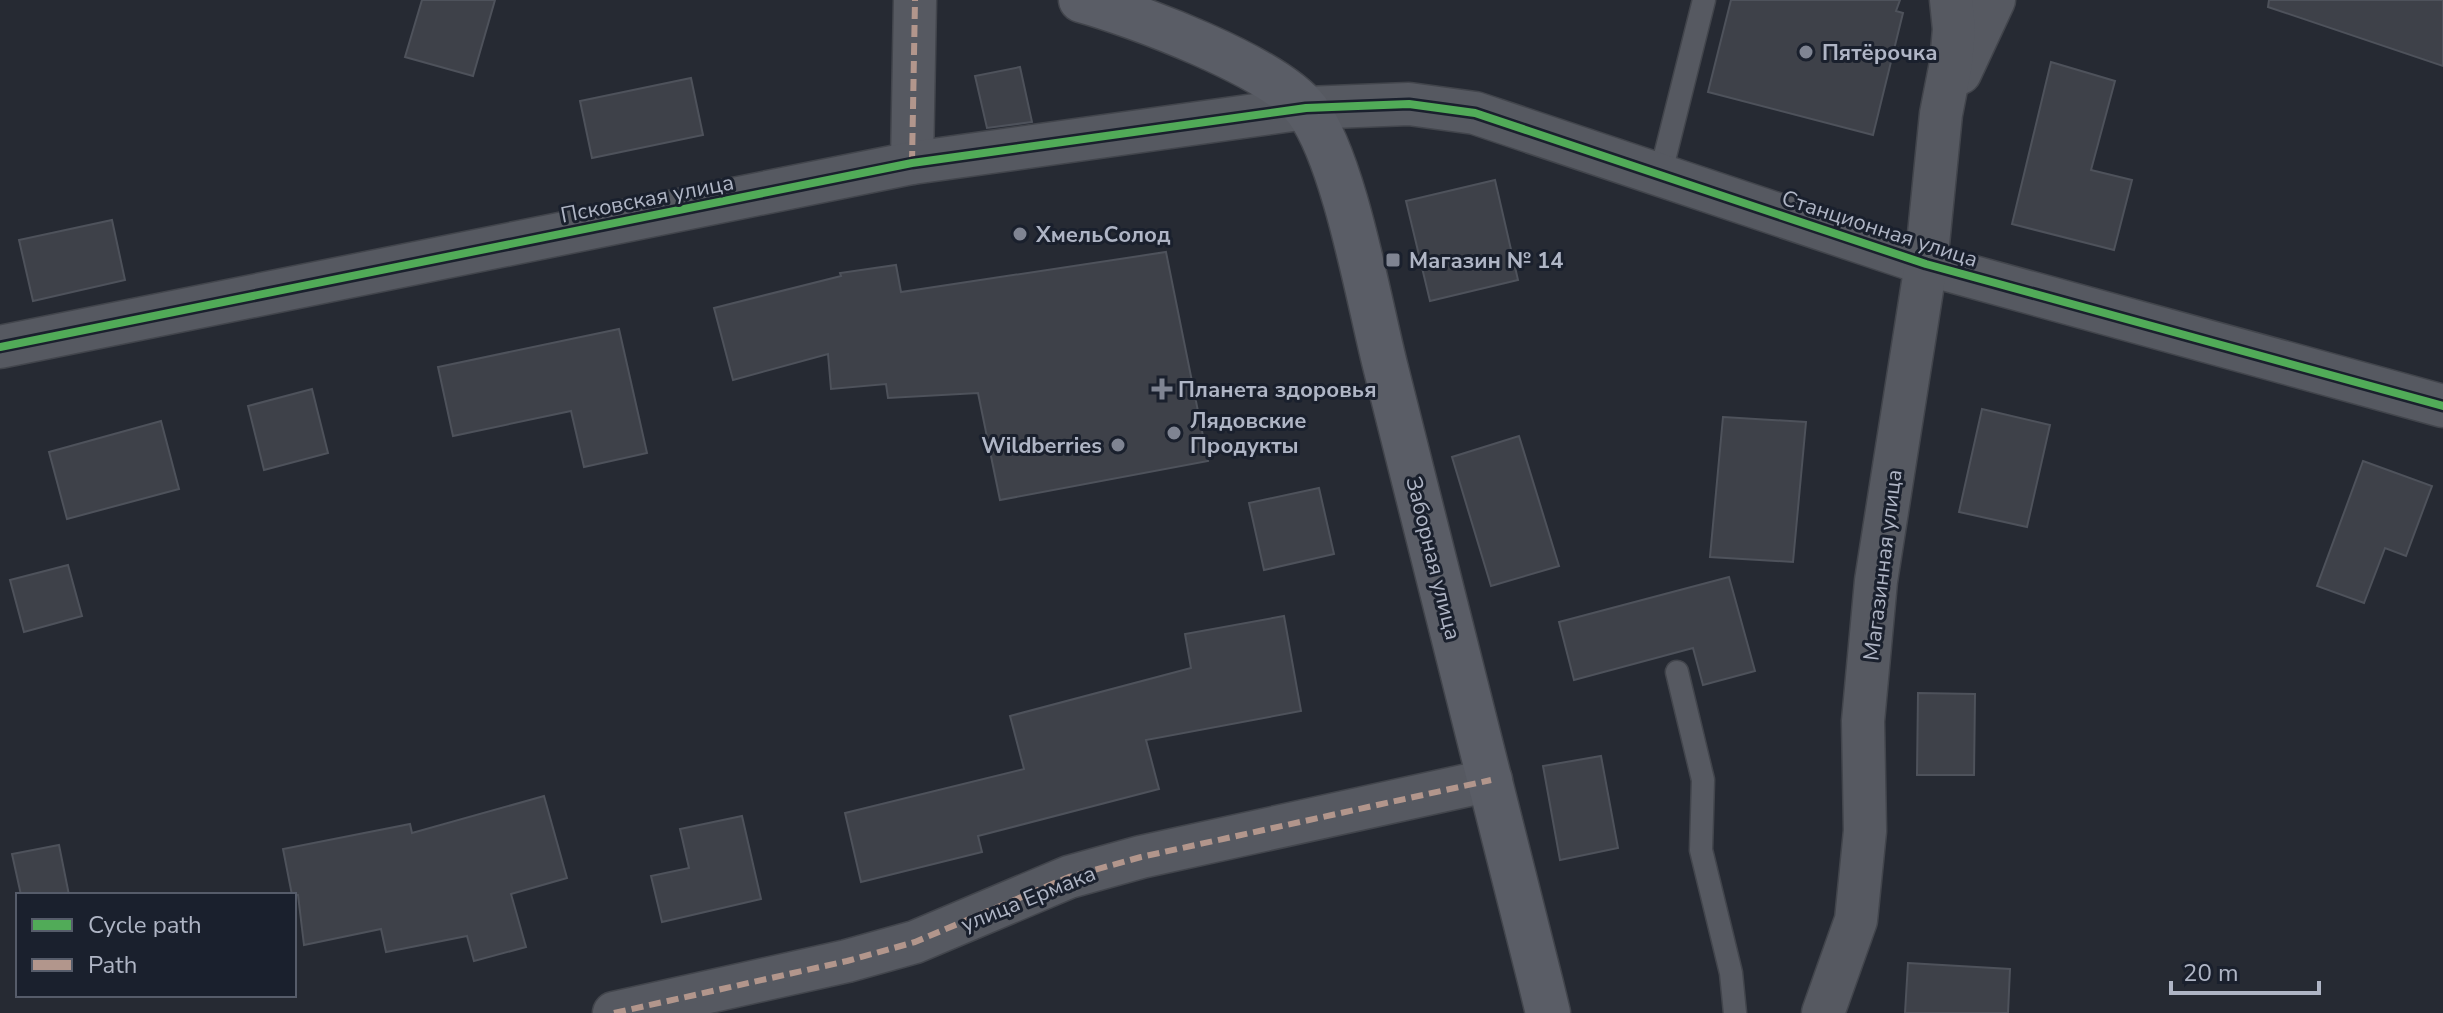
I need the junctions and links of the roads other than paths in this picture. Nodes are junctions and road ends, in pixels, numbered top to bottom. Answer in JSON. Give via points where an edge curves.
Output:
{"nodes":[{"id":1,"x":915,"y":0,"type":"edge"},
{"id":2,"x":1081,"y":0,"type":"edge"},
{"id":3,"x":1704,"y":0,"type":"edge"},
{"id":4,"x":1994,"y":0,"type":"edge"},
{"id":5,"x":1947,"y":1,"type":"edge"},
{"id":6,"x":1306,"y":108,"type":"junction"},
{"id":7,"x":1941,"y":114,"type":"junction"},
{"id":8,"x":912,"y":163,"type":"junction"},
{"id":9,"x":1660,"y":176,"type":"junction"},
{"id":10,"x":1926,"y":264,"type":"junction"},
{"id":11,"x":0,"y":347,"type":"edge"},
{"id":12,"x":2443,"y":406,"type":"edge"},
{"id":13,"x":1677,"y":672,"type":"dead end"},
{"id":14,"x":1491,"y":780,"type":"junction"},
{"id":15,"x":614,"y":1013,"type":"edge"},
{"id":16,"x":1548,"y":1013,"type":"edge"},
{"id":17,"x":1735,"y":1013,"type":"edge"},
{"id":18,"x":1823,"y":1013,"type":"edge"}],
"edges":[{"from":1,"to":8,"type":"street"},
{"from":2,"to":6,"type":"street","via":[[1225,55]]},
{"from":3,"to":9,"type":"lane"},
{"from":4,"to":7,"type":"street","name":"Магазинная улица"},
{"from":5,"to":7,"type":"street","name":"Магазинная улица","via":[[1954,29]]},
{"from":6,"to":8,"type":"street","name":"Псковская улица"},
{"from":6,"to":9,"type":"street","name":"Станционная улица","via":[[1409,104],[1475,113]]},
{"from":6,"to":14,"type":"street","name":"Заборная улица","via":[[1323,138],[1342,197]]},
{"from":7,"to":10,"type":"street","name":"Магазинная улица"},
{"from":8,"to":11,"type":"street","name":"Псковская улица"},
{"from":9,"to":10,"type":"street","name":"Станционная улица"},
{"from":10,"to":12,"type":"street","name":"Станционная улица"},
{"from":10,"to":18,"type":"street","name":"Магазинная улица","via":[[1876,581],[1863,721],[1865,831],[1856,920]]},
{"from":13,"to":17,"type":"lane","via":[[1703,780],[1701,850],[1731,973]]},
{"from":14,"to":15,"type":"street","name":"улица Ермака","via":[[1127,861],[1069,877],[915,942]]},
{"from":14,"to":16,"type":"street","name":"Заборная улица"}]}
